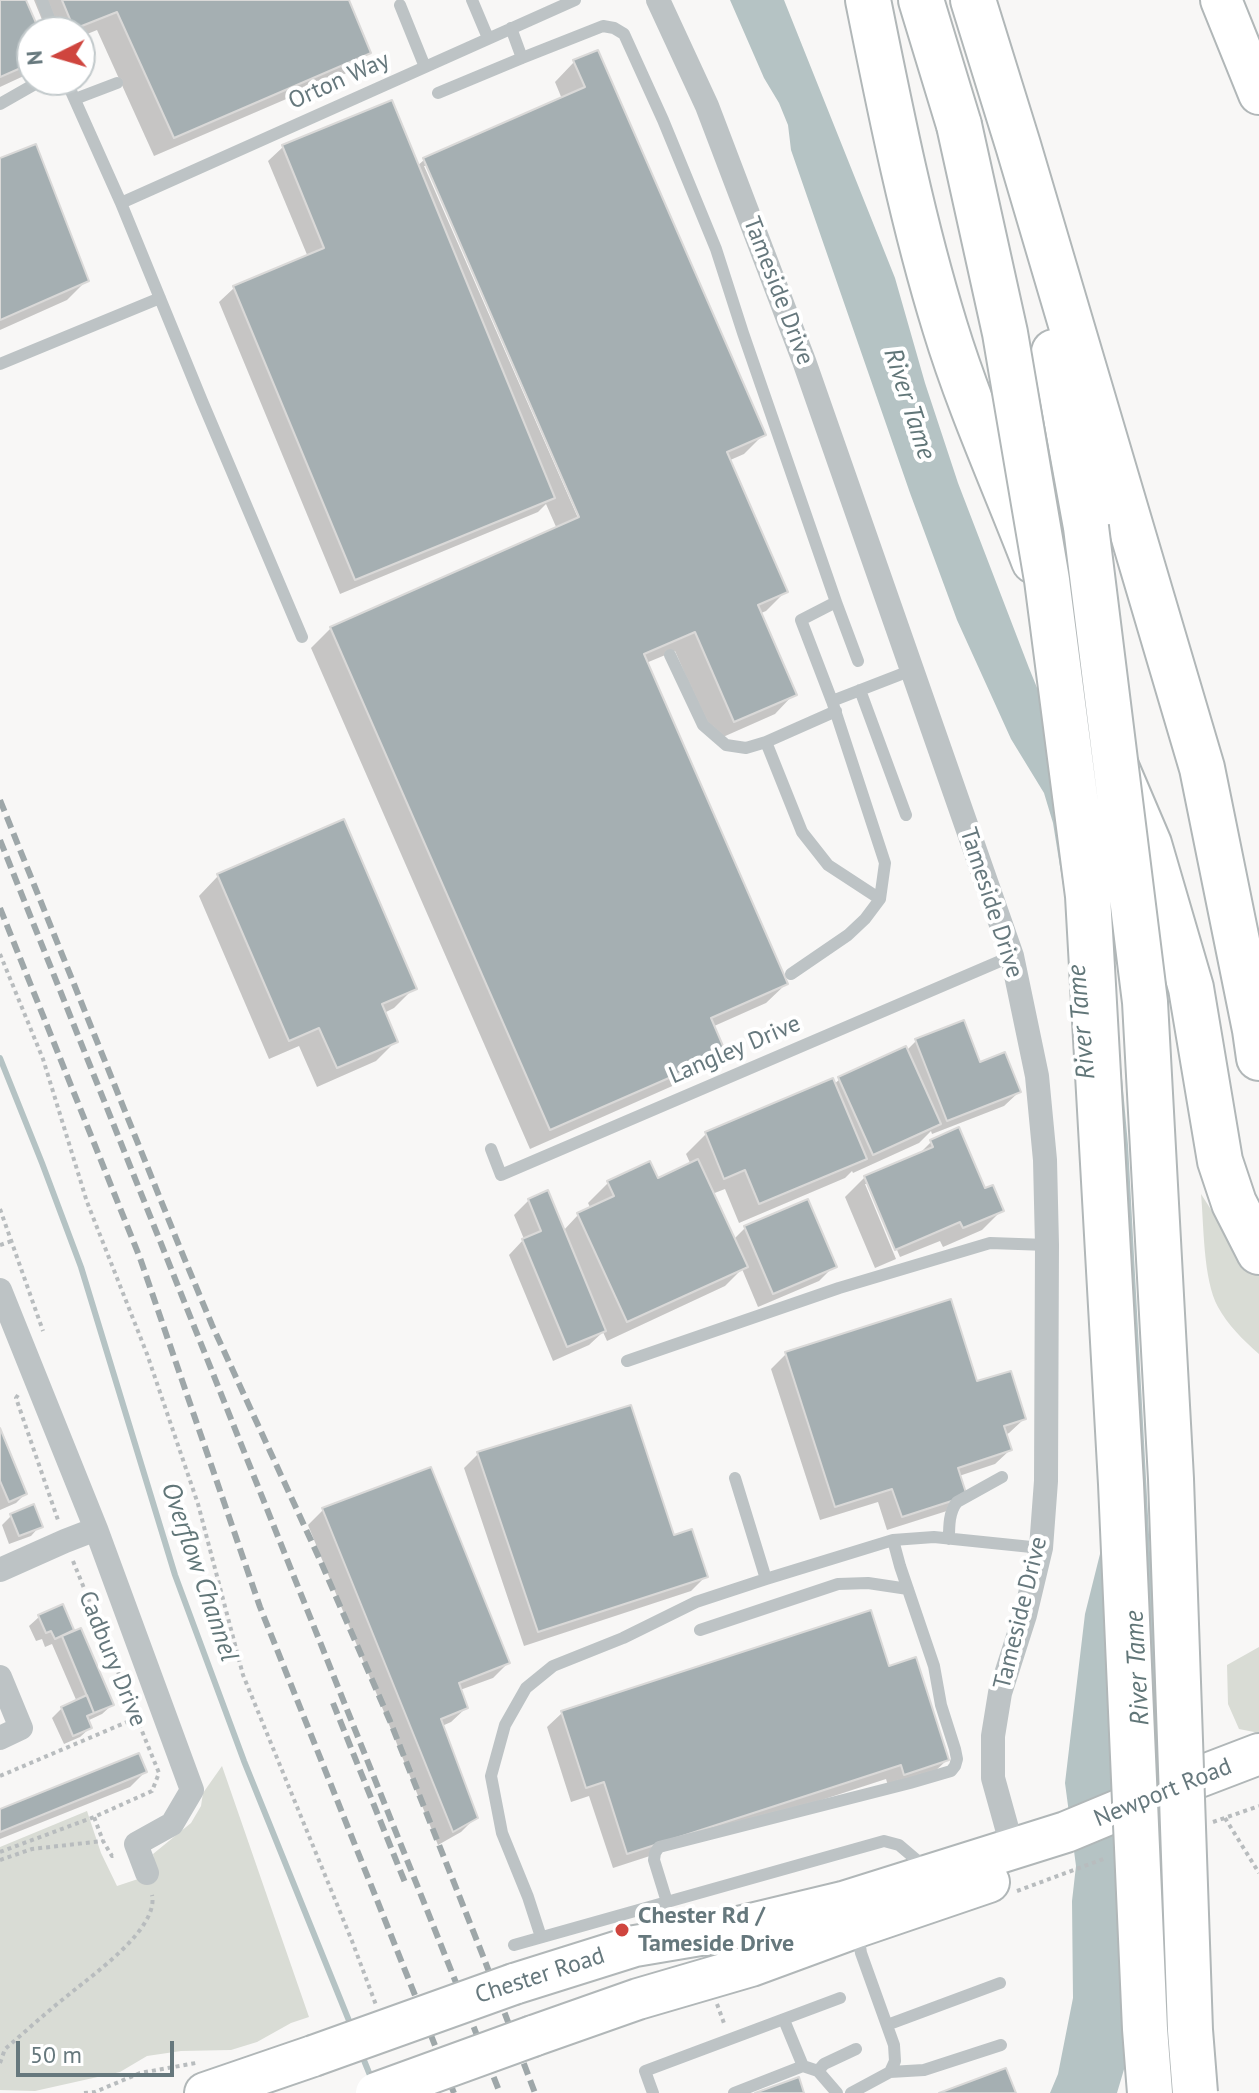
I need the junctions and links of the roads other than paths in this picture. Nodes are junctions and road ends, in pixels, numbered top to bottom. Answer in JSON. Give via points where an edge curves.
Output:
{"nodes":[{"id":1,"x":472,"y":0,"type":"edge"},
{"id":2,"x":575,"y":0,"type":"edge"},
{"id":3,"x":658,"y":0,"type":"edge"},
{"id":4,"x":868,"y":0,"type":"edge"},
{"id":5,"x":921,"y":0,"type":"edge"},
{"id":6,"x":970,"y":0,"type":"edge"},
{"id":7,"x":1221,"y":0,"type":"edge"},
{"id":8,"x":400,"y":5,"type":"dead end"},
{"id":9,"x":511,"y":28,"type":"junction"},
{"id":10,"x":488,"y":38,"type":"junction"},
{"id":11,"x":522,"y":58,"type":"junction"},
{"id":12,"x":425,"y":67,"type":"junction"},
{"id":13,"x":117,"y":83,"type":"dead end"},
{"id":14,"x":438,"y":93,"type":"dead end"},
{"id":15,"x":1259,"y":94,"type":"edge"},
{"id":16,"x":74,"y":96,"type":"edge"},
{"id":17,"x":75,"y":99,"type":"junction"},
{"id":18,"x":121,"y":203,"type":"junction"},
{"id":19,"x":160,"y":298,"type":"junction"},
{"id":20,"x":0,"y":364,"type":"edge"},
{"id":21,"x":836,"y":602,"type":"junction"},
{"id":22,"x":302,"y":637,"type":"dead end"},
{"id":23,"x":670,"y":655,"type":"dead end"},
{"id":24,"x":858,"y":661,"type":"dead end"},
{"id":25,"x":912,"y":670,"type":"junction"},
{"id":26,"x":860,"y":690,"type":"junction"},
{"id":27,"x":834,"y":706,"type":"junction"},
{"id":28,"x":766,"y":742,"type":"junction"},
{"id":29,"x":906,"y":815,"type":"dead end"},
{"id":30,"x":880,"y":899,"type":"junction"},
{"id":31,"x":1012,"y":956,"type":"junction"},
{"id":32,"x":791,"y":974,"type":"dead end"},
{"id":33,"x":1259,"y":1058,"type":"edge"},
{"id":34,"x":491,"y":1149,"type":"dead end"},
{"id":35,"x":1047,"y":1245,"type":"junction"},
{"id":36,"x":1259,"y":1252,"type":"edge"},
{"id":37,"x":0,"y":1290,"type":"edge"},
{"id":38,"x":627,"y":1361,"type":"dead end"},
{"id":39,"x":1002,"y":1477,"type":"dead end"},
{"id":40,"x":735,"y":1478,"type":"dead end"},
{"id":41,"x":96,"y":1529,"type":"junction"},
{"id":42,"x":949,"y":1539,"type":"junction"},
{"id":43,"x":893,"y":1540,"type":"junction"},
{"id":44,"x":1041,"y":1548,"type":"junction"},
{"id":45,"x":0,"y":1570,"type":"edge"},
{"id":46,"x":766,"y":1579,"type":"junction"},
{"id":47,"x":908,"y":1589,"type":"junction"},
{"id":48,"x":700,"y":1630,"type":"dead end"},
{"id":49,"x":0,"y":1677,"type":"edge"},
{"id":50,"x":0,"y":1738,"type":"edge"},
{"id":51,"x":1259,"y":1754,"type":"edge"},
{"id":52,"x":1259,"y":1783,"type":"edge"},
{"id":53,"x":1208,"y":1805,"type":"junction"},
{"id":54,"x":1069,"y":1842,"type":"junction"},
{"id":55,"x":1013,"y":1850,"type":"junction"},
{"id":56,"x":147,"y":1873,"type":"road end"},
{"id":57,"x":931,"y":1873,"type":"junction"},
{"id":58,"x":667,"y":1902,"type":"junction"},
{"id":59,"x":857,"y":1927,"type":"junction"},
{"id":60,"x":541,"y":1937,"type":"junction"},
{"id":61,"x":514,"y":1964,"type":"junction"},
{"id":62,"x":1000,"y":1983,"type":"dead end"},
{"id":63,"x":840,"y":1998,"type":"dead end"},
{"id":64,"x":784,"y":2020,"type":"junction"},
{"id":65,"x":887,"y":2025,"type":"junction"},
{"id":66,"x":1001,"y":2045,"type":"dead end"},
{"id":67,"x":856,"y":2049,"type":"dead end"},
{"id":68,"x":803,"y":2066,"type":"junction"},
{"id":69,"x":818,"y":2071,"type":"junction"},
{"id":70,"x":890,"y":2072,"type":"junction"},
{"id":71,"x":205,"y":2093,"type":"edge"},
{"id":72,"x":376,"y":2093,"type":"edge"},
{"id":73,"x":653,"y":2093,"type":"edge"},
{"id":74,"x":734,"y":2093,"type":"edge"},
{"id":75,"x":837,"y":2093,"type":"edge"},
{"id":76,"x":851,"y":2093,"type":"edge"},
{"id":77,"x":1150,"y":2093,"type":"edge"},
{"id":78,"x":1195,"y":2093,"type":"edge"}],
"edges":[{"from":1,"to":10,"type":"lane"},
{"from":2,"to":9,"type":"lane","name":"Orton Way"},
{"from":3,"to":25,"type":"street","name":"Tameside Drive","via":[[707,106],[804,361]]},
{"from":4,"to":36,"type":"highway","via":[[917,226],[945,327],[1149,844],[1191,988],[1220,1161]]},
{"from":5,"to":77,"type":"highway","bridge":true,"via":[[959,125],[1005,333],[1047,580],[1088,896]]},
{"from":6,"to":33,"type":"highway","via":[[1202,768]]},
{"from":6,"to":78,"type":"highway","bridge":true,"via":[[1052,336],[1086,527],[1145,1002],[1171,1479]]},
{"from":7,"to":15,"type":"highway"},
{"from":8,"to":12,"type":"lane"},
{"from":9,"to":10,"type":"lane","name":"Orton Way"},
{"from":9,"to":11,"type":"lane"},
{"from":10,"to":12,"type":"lane","name":"Orton Way"},
{"from":11,"to":14,"type":"lane"},
{"from":11,"to":21,"type":"lane","via":[[603,26],[624,34],[716,249]]},
{"from":12,"to":18,"type":"lane","name":"Orton Way"},
{"from":13,"to":17,"type":"lane"},
{"from":16,"to":17,"type":"lane"},
{"from":17,"to":18,"type":"lane"},
{"from":18,"to":19,"type":"lane"},
{"from":19,"to":20,"type":"lane"},
{"from":19,"to":22,"type":"lane"},
{"from":21,"to":24,"type":"lane"},
{"from":21,"to":27,"type":"lane","via":[[801,620]]},
{"from":23,"to":28,"type":"lane","via":[[703,725],[726,745],[746,748]]},
{"from":25,"to":26,"type":"lane"},
{"from":25,"to":31,"type":"street","name":"Tameside Drive"},
{"from":26,"to":27,"type":"lane"},
{"from":26,"to":29,"type":"lane"},
{"from":27,"to":28,"type":"lane"},
{"from":27,"to":30,"type":"lane","via":[[885,863]]},
{"from":28,"to":30,"type":"lane","via":[[802,832],[828,865]]},
{"from":30,"to":32,"type":"lane","via":[[848,935]]},
{"from":31,"to":34,"type":"lane","name":"Langley Drive","via":[[501,1175]]},
{"from":31,"to":35,"type":"street","name":"Tameside Drive","via":[[1037,1076]]},
{"from":35,"to":38,"type":"lane","via":[[990,1243]]},
{"from":35,"to":44,"type":"street","name":"Tameside Drive"},
{"from":37,"to":41,"type":"street","name":"Cadbury Drive"},
{"from":39,"to":42,"type":"lane","via":[[957,1502]]},
{"from":40,"to":46,"type":"lane"},
{"from":41,"to":45,"type":"street"},
{"from":41,"to":56,"type":"street","name":"Cadbury Drive","via":[[192,1790],[172,1824],[136,1844]]},
{"from":42,"to":43,"type":"lane"},
{"from":42,"to":44,"type":"lane"},
{"from":43,"to":46,"type":"lane"},
{"from":43,"to":47,"type":"lane"},
{"from":44,"to":55,"type":"street","name":"Tameside Drive","via":[[993,1736],[993,1778]]},
{"from":46,"to":60,"type":"lane","via":[[696,1602],[553,1666],[526,1688],[505,1725],[491,1776],[502,1833]]},
{"from":47,"to":48,"type":"lane","via":[[838,1584]]},
{"from":47,"to":58,"type":"lane","via":[[934,1666],[955,1766],[910,1783],[659,1847],[654,1860]]},
{"from":49,"to":50,"type":"street","via":[[21,1728]]},
{"from":51,"to":53,"type":"highway","name":"Newport Road"},
{"from":52,"to":53,"type":"highway","name":"Newport Road"},
{"from":53,"to":54,"type":"highway","name":"Newport Road","bridge":true},
{"from":54,"to":55,"type":"highway","name":"Chester Road"},
{"from":54,"to":59,"type":"highway","via":[[929,1904]]},
{"from":55,"to":57,"type":"highway","name":"Chester Road"},
{"from":57,"to":58,"type":"lane","via":[[899,1845],[884,1841]]},
{"from":57,"to":61,"type":"highway","name":"Chester Road","via":[[843,1902],[718,1932]]},
{"from":58,"to":60,"type":"lane"},
{"from":59,"to":65,"type":"lane"},
{"from":59,"to":72,"type":"highway","bridge":true},
{"from":60,"to":61,"type":"lane"},
{"from":61,"to":71,"type":"highway","name":"Chester Road","bridge":true,"via":[[313,2056]]},
{"from":62,"to":65,"type":"lane"},
{"from":63,"to":64,"type":"lane"},
{"from":64,"to":68,"type":"lane"},
{"from":64,"to":73,"type":"lane","via":[[645,2071]]},
{"from":65,"to":70,"type":"lane","via":[[895,2053]]},
{"from":66,"to":70,"type":"lane","via":[[924,2070]]},
{"from":67,"to":69,"type":"lane"},
{"from":68,"to":69,"type":"lane"},
{"from":68,"to":74,"type":"lane"},
{"from":69,"to":75,"type":"lane"},
{"from":70,"to":76,"type":"lane"}]}
